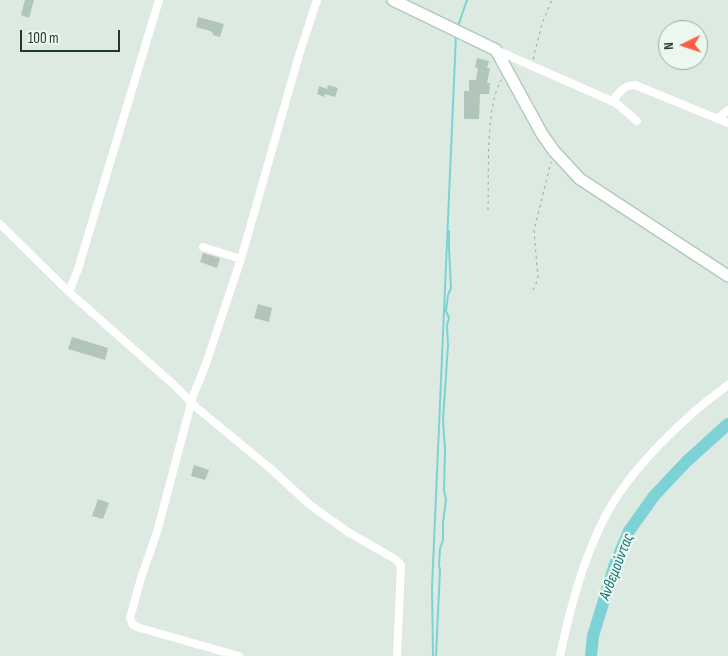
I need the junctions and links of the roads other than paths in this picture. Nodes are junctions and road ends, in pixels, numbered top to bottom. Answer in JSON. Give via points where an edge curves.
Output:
{"nodes":[{"id":1,"x":159,"y":0,"type":"edge"},
{"id":2,"x":317,"y":0,"type":"edge"},
{"id":3,"x":393,"y":0,"type":"edge"},
{"id":4,"x":496,"y":50,"type":"junction"},
{"id":5,"x":613,"y":102,"type":"junction"},
{"id":6,"x":728,"y":110,"type":"edge"},
{"id":7,"x":718,"y":119,"type":"junction"},
{"id":8,"x":638,"y":122,"type":"dead end"},
{"id":9,"x":728,"y":123,"type":"edge"},
{"id":10,"x":0,"y":224,"type":"edge"},
{"id":11,"x":203,"y":246,"type":"dead end"},
{"id":12,"x":241,"y":259,"type":"junction"},
{"id":13,"x":728,"y":276,"type":"edge"},
{"id":14,"x":69,"y":292,"type":"junction"},
{"id":15,"x":728,"y":385,"type":"edge"},
{"id":16,"x":192,"y":402,"type":"junction"},
{"id":17,"x":239,"y":656,"type":"edge"},
{"id":18,"x":397,"y":656,"type":"edge"},
{"id":19,"x":560,"y":656,"type":"edge"}],
"edges":[{"from":1,"to":14,"type":"street"},
{"from":2,"to":12,"type":"street"},
{"from":3,"to":4,"type":"street"},
{"from":4,"to":5,"type":"street"},
{"from":4,"to":13,"type":"street","via":[[539,129],[573,173],[589,187]]},
{"from":5,"to":7,"type":"street","via":[[625,87],[635,85]]},
{"from":5,"to":8,"type":"street"},
{"from":6,"to":7,"type":"street"},
{"from":7,"to":9,"type":"street"},
{"from":10,"to":14,"type":"street"},
{"from":11,"to":12,"type":"street"},
{"from":12,"to":16,"type":"street"},
{"from":14,"to":16,"type":"street"},
{"from":15,"to":19,"type":"street","via":[[668,438],[620,491],[591,547]]},
{"from":16,"to":17,"type":"street","via":[[130,621],[140,628]]},
{"from":16,"to":18,"type":"street","via":[[317,511],[399,563],[401,589]]}]}
